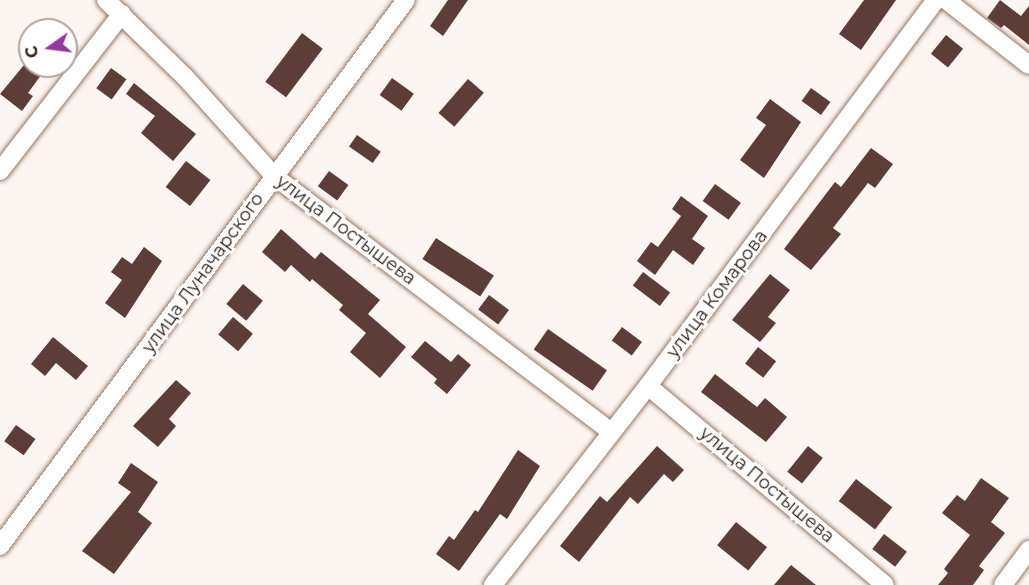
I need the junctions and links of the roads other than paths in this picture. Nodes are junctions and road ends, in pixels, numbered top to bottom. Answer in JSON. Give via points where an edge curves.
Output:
{"nodes":[{"id":1,"x":106,"y":0,"type":"edge"},
{"id":2,"x":406,"y":0,"type":"edge"},
{"id":3,"x":936,"y":0,"type":"edge"},
{"id":4,"x":946,"y":0,"type":"edge"},
{"id":5,"x":122,"y":14,"type":"junction"},
{"id":6,"x":1029,"y":65,"type":"edge"},
{"id":7,"x":0,"y":171,"type":"edge"},
{"id":8,"x":274,"y":176,"type":"junction"},
{"id":9,"x":648,"y":386,"type":"junction"},
{"id":10,"x":611,"y":432,"type":"junction"},
{"id":11,"x":0,"y":546,"type":"edge"},
{"id":12,"x":1029,"y":550,"type":"edge"},
{"id":13,"x":493,"y":585,"type":"edge"},
{"id":14,"x":885,"y":585,"type":"edge"},
{"id":15,"x":1003,"y":585,"type":"edge"}],
"edges":[{"from":1,"to":5,"type":"street","name":"улица Постышева"},
{"from":2,"to":8,"type":"street","name":"улица Луначарского"},
{"from":3,"to":9,"type":"street","name":"улица Комарова"},
{"from":4,"to":6,"type":"street"},
{"from":5,"to":7,"type":"street"},
{"from":5,"to":8,"type":"street","name":"улица Постышева"},
{"from":8,"to":10,"type":"street","name":"улица Постышева"},
{"from":8,"to":11,"type":"street","name":"улица Луначарского"},
{"from":9,"to":10,"type":"street","name":"улица Комарова"},
{"from":9,"to":14,"type":"street","name":"улица Постышева"},
{"from":10,"to":13,"type":"street","name":"улица Комарова"},
{"from":12,"to":15,"type":"street"}]}
